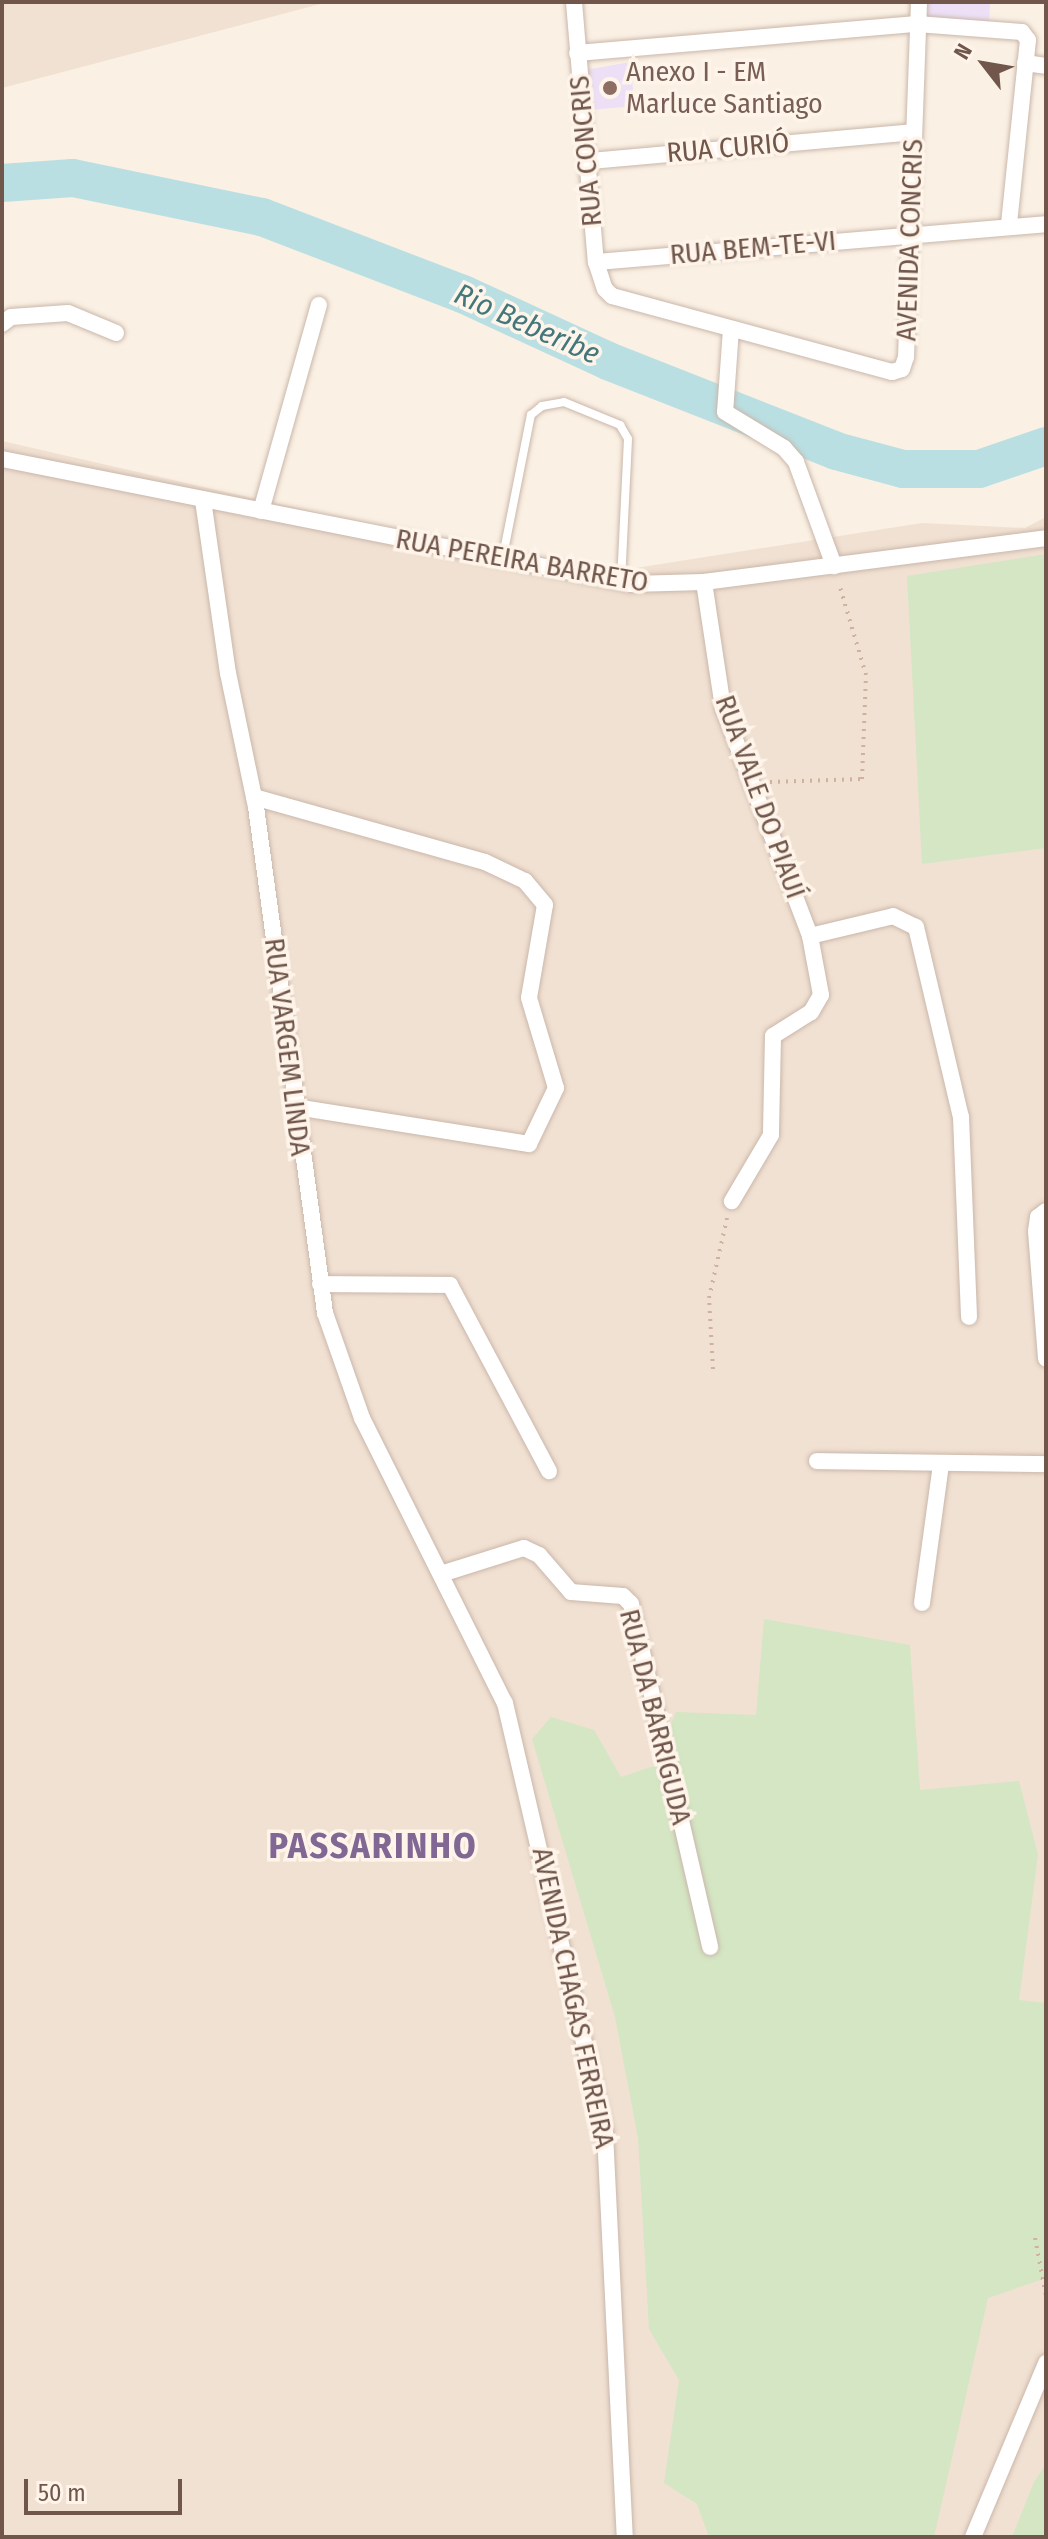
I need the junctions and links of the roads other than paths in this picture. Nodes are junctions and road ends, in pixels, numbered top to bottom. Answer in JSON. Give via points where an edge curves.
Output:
{"nodes":[{"id":1,"x":574,"y":2,"type":"edge"},
{"id":2,"x":919,"y":2,"type":"edge"},
{"id":3,"x":917,"y":24,"type":"junction"},
{"id":4,"x":577,"y":53,"type":"junction"},
{"id":5,"x":1025,"y":63,"type":"junction"},
{"id":6,"x":1046,"y":66,"type":"edge"},
{"id":7,"x":913,"y":132,"type":"junction"},
{"id":8,"x":590,"y":161,"type":"junction"},
{"id":9,"x":1046,"y":224,"type":"edge"},
{"id":10,"x":1009,"y":225,"type":"junction"},
{"id":11,"x":910,"y":235,"type":"junction"},
{"id":12,"x":596,"y":262,"type":"junction"},
{"id":13,"x":612,"y":296,"type":"joint"},
{"id":14,"x":319,"y":305,"type":"dead end"},
{"id":15,"x":2,"y":324,"type":"edge"},
{"id":16,"x":731,"y":329,"type":"junction"},
{"id":17,"x":116,"y":333,"type":"dead end"},
{"id":18,"x":2,"y":459,"type":"edge"},
{"id":19,"x":203,"y":500,"type":"junction"},
{"id":20,"x":261,"y":511,"type":"junction"},
{"id":21,"x":1046,"y":538,"type":"edge"},
{"id":22,"x":502,"y":562,"type":"junction"},
{"id":23,"x":834,"y":566,"type":"junction"},
{"id":24,"x":704,"y":582,"type":"junction"},
{"id":25,"x":621,"y":583,"type":"junction"},
{"id":26,"x":254,"y":797,"type":"junction"},
{"id":27,"x":810,"y":936,"type":"junction"},
{"id":28,"x":295,"y":1107,"type":"junction"},
{"id":29,"x":732,"y":1201,"type":"road end"},
{"id":30,"x":1046,"y":1211,"type":"edge"},
{"id":31,"x":320,"y":1284,"type":"junction"},
{"id":32,"x":969,"y":1317,"type":"dead end"},
{"id":33,"x":1046,"y":1359,"type":"edge"},
{"id":34,"x":817,"y":1461,"type":"dead end"},
{"id":35,"x":941,"y":1464,"type":"junction"},
{"id":36,"x":1046,"y":1464,"type":"edge"},
{"id":37,"x":549,"y":1471,"type":"dead end"},
{"id":38,"x":441,"y":1574,"type":"junction"},
{"id":39,"x":922,"y":1603,"type":"dead end"},
{"id":40,"x":710,"y":1947,"type":"dead end"},
{"id":41,"x":1046,"y":2363,"type":"edge"},
{"id":42,"x":625,"y":2537,"type":"edge"},
{"id":43,"x":973,"y":2537,"type":"edge"}],
"edges":[{"from":1,"to":4,"type":"street","name":"RUA CONCRIS"},
{"from":2,"to":3,"type":"street","name":"AVENIDA CONCRIS"},
{"from":3,"to":4,"type":"street"},
{"from":3,"to":5,"type":"street","via":[[1022,32],[1028,40]]},
{"from":3,"to":7,"type":"street","name":"AVENIDA CONCRIS"},
{"from":4,"to":8,"type":"street","name":"RUA CONCRIS"},
{"from":5,"to":6,"type":"street"},
{"from":5,"to":10,"type":"street"},
{"from":7,"to":8,"type":"street","name":"RUA CURIÓ"},
{"from":7,"to":11,"type":"street","name":"AVENIDA CONCRIS"},
{"from":8,"to":12,"type":"street","name":"RUA CONCRIS"},
{"from":9,"to":10,"type":"street","name":"RUA BEM-TE-VI"},
{"from":10,"to":11,"type":"street","name":"RUA BEM-TE-VI"},
{"from":11,"to":12,"type":"street","name":"RUA BEM-TE-VI"},
{"from":11,"to":16,"type":"street","name":"AVENIDA CONCRIS","via":[[902,369],[883,371]]},
{"from":12,"to":13,"type":"street","name":"RUA CONCRIS"},
{"from":13,"to":16,"type":"street","name":"AVENIDA CONCRIS"},
{"from":14,"to":20,"type":"street"},
{"from":15,"to":17,"type":"street","via":[[11,317],[68,313]]},
{"from":16,"to":23,"type":"street","via":[[723,408],[737,423],[784,448],[796,462]]},
{"from":18,"to":19,"type":"street","name":"RUA PEREIRA BARRETO"},
{"from":19,"to":20,"type":"street","name":"RUA PEREIRA BARRETO"},
{"from":19,"to":26,"type":"street","name":"RUA VARGEM LINDA","via":[[228,673]]},
{"from":20,"to":22,"type":"street","name":"RUA PEREIRA BARRETO"},
{"from":21,"to":23,"type":"street","name":"RUA PEREIRA BARRETO"},
{"from":22,"to":25,"type":"street","name":"RUA PEREIRA BARRETO"},
{"from":22,"to":25,"type":"lane","via":[[531,415],[542,406],[564,402],[620,425],[628,439]]},
{"from":23,"to":24,"type":"street","name":"RUA PEREIRA BARRETO"},
{"from":24,"to":25,"type":"street","name":"RUA PEREIRA BARRETO"},
{"from":24,"to":27,"type":"street","name":"RUA VALE DO PIAUÍ","via":[[723,708]]},
{"from":26,"to":28,"type":"street","name":"RUA VARGEM LINDA"},
{"from":26,"to":28,"type":"street","via":[[485,862],[525,881],[545,905],[529,998],[556,1088],[529,1144]]},
{"from":27,"to":29,"type":"street","name":"RUA VALE DO PIAUÍ","via":[[821,995],[811,1012],[773,1036],[771,1135]]},
{"from":27,"to":32,"type":"street","via":[[893,916],[916,927],[961,1117]]},
{"from":28,"to":31,"type":"street","name":"RUA VARGEM LINDA"},
{"from":30,"to":33,"type":"street","via":[[1036,1223]]},
{"from":31,"to":37,"type":"street","via":[[450,1285]]},
{"from":31,"to":38,"type":"street","name":"RUA VARGEM LINDA","via":[[339,1364]]},
{"from":34,"to":35,"type":"street"},
{"from":35,"to":36,"type":"street"},
{"from":35,"to":39,"type":"street"},
{"from":38,"to":40,"type":"street","name":"RUA DA BARRIGUDA","via":[[524,1548],[539,1555],[571,1592],[623,1596],[631,1604]]},
{"from":38,"to":42,"type":"street","name":"AVENIDA CHAGAS FERREIRA","via":[[505,1703],[605,2133]]},
{"from":41,"to":43,"type":"street"}]}
